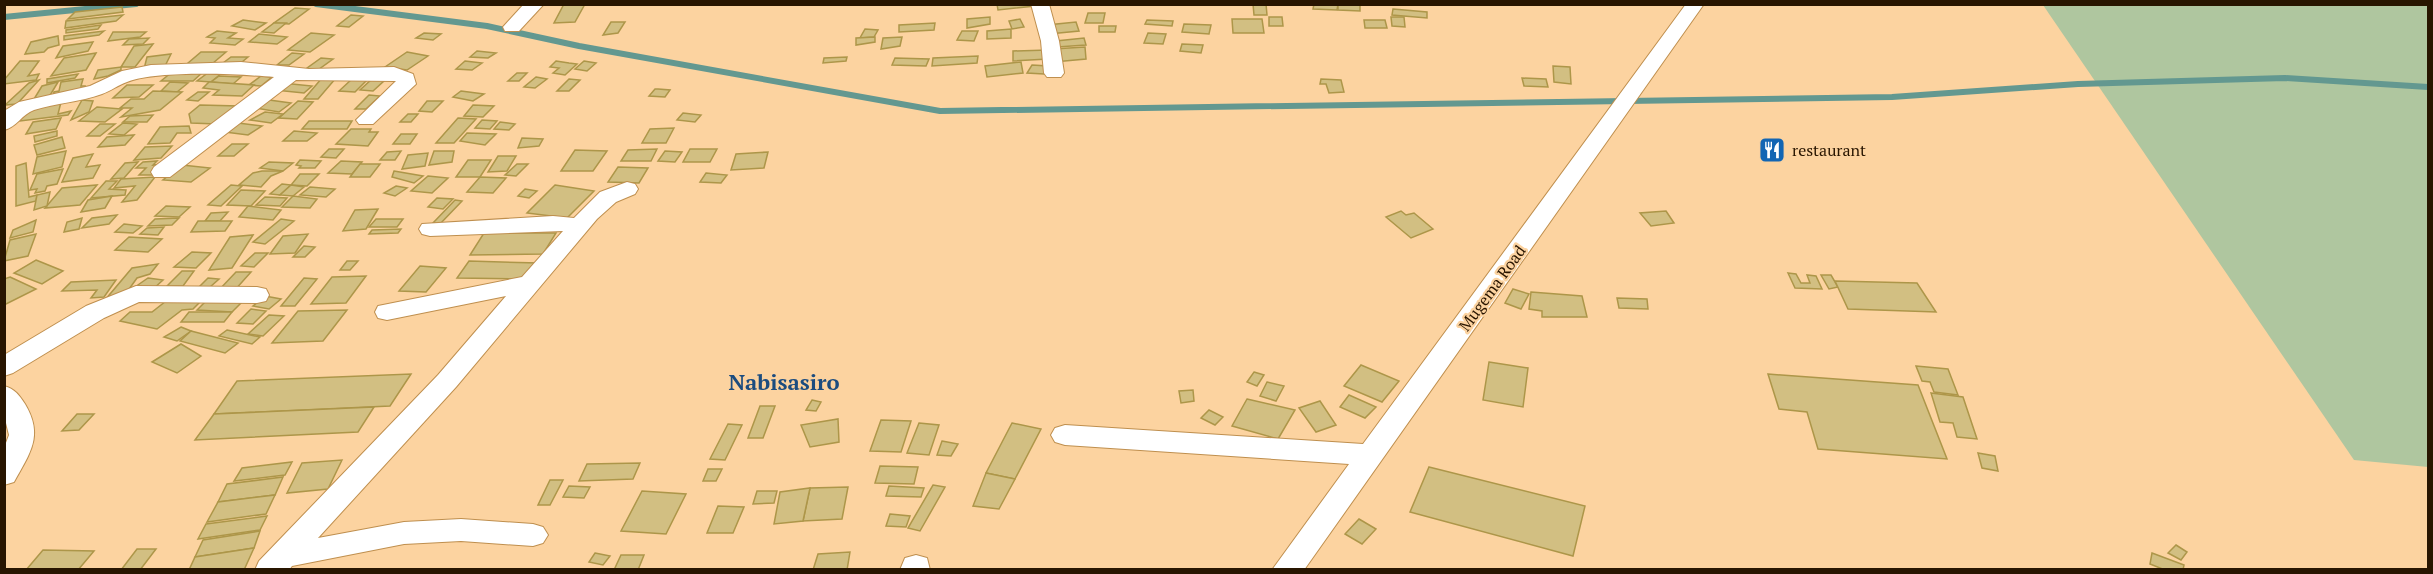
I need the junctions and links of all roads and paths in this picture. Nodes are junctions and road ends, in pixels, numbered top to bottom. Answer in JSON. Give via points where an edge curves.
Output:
{"nodes":[{"id":1,"x":535,"y":4,"type":"edge"},
{"id":2,"x":1040,"y":4,"type":"edge"},
{"id":3,"x":1695,"y":4,"type":"edge"},
{"id":4,"x":512,"y":27,"type":"dead end"},
{"id":5,"x":1054,"y":73,"type":"dead end"},
{"id":6,"x":291,"y":74,"type":"junction"},
{"id":7,"x":366,"y":120,"type":"dead end"},
{"id":8,"x":4,"y":124,"type":"edge"},
{"id":9,"x":162,"y":172,"type":"dead end"},
{"id":10,"x":627,"y":189,"type":"dead end"},
{"id":11,"x":579,"y":225,"type":"junction"},
{"id":12,"x":430,"y":230,"type":"dead end"},
{"id":13,"x":527,"y":284,"type":"junction"},
{"id":14,"x":257,"y":295,"type":"dead end"},
{"id":15,"x":387,"y":312,"type":"dead end"},
{"id":16,"x":4,"y":367,"type":"edge"},
{"id":17,"x":4,"y":395,"type":"edge"},
{"id":18,"x":1065,"y":435,"type":"dead end"},
{"id":19,"x":1370,"y":455,"type":"junction"},
{"id":20,"x":4,"y":475,"type":"edge"},
{"id":21,"x":533,"y":535,"type":"dead end"},
{"id":22,"x":277,"y":563,"type":"edge"},
{"id":23,"x":1287,"y":570,"type":"edge"}],
"edges":[{"from":1,"to":4,"type":"street"},
{"from":2,"to":5,"type":"street"},
{"from":3,"to":19,"type":"street","name":"Mugema Road"},
{"from":6,"to":7,"type":"street","via":[[394,73],[406,78],[406,84]]},
{"from":6,"to":8,"type":"street","via":[[241,68],[135,73],[96,90],[26,106]]},
{"from":6,"to":9,"type":"street"},
{"from":10,"to":11,"type":"street","via":[[608,197]]},
{"from":11,"to":12,"type":"street"},
{"from":11,"to":13,"type":"street"},
{"from":13,"to":15,"type":"street"},
{"from":13,"to":22,"type":"street","via":[[447,381]]},
{"from":14,"to":16,"type":"street","via":[[136,294],[95,312]]},
{"from":17,"to":20,"type":"street","via":[[20,414],[24,437]]},
{"from":18,"to":19,"type":"street"},
{"from":19,"to":23,"type":"street","name":"Mugema Road"},
{"from":21,"to":22,"type":"street","via":[[460,530],[404,533]]}]}
